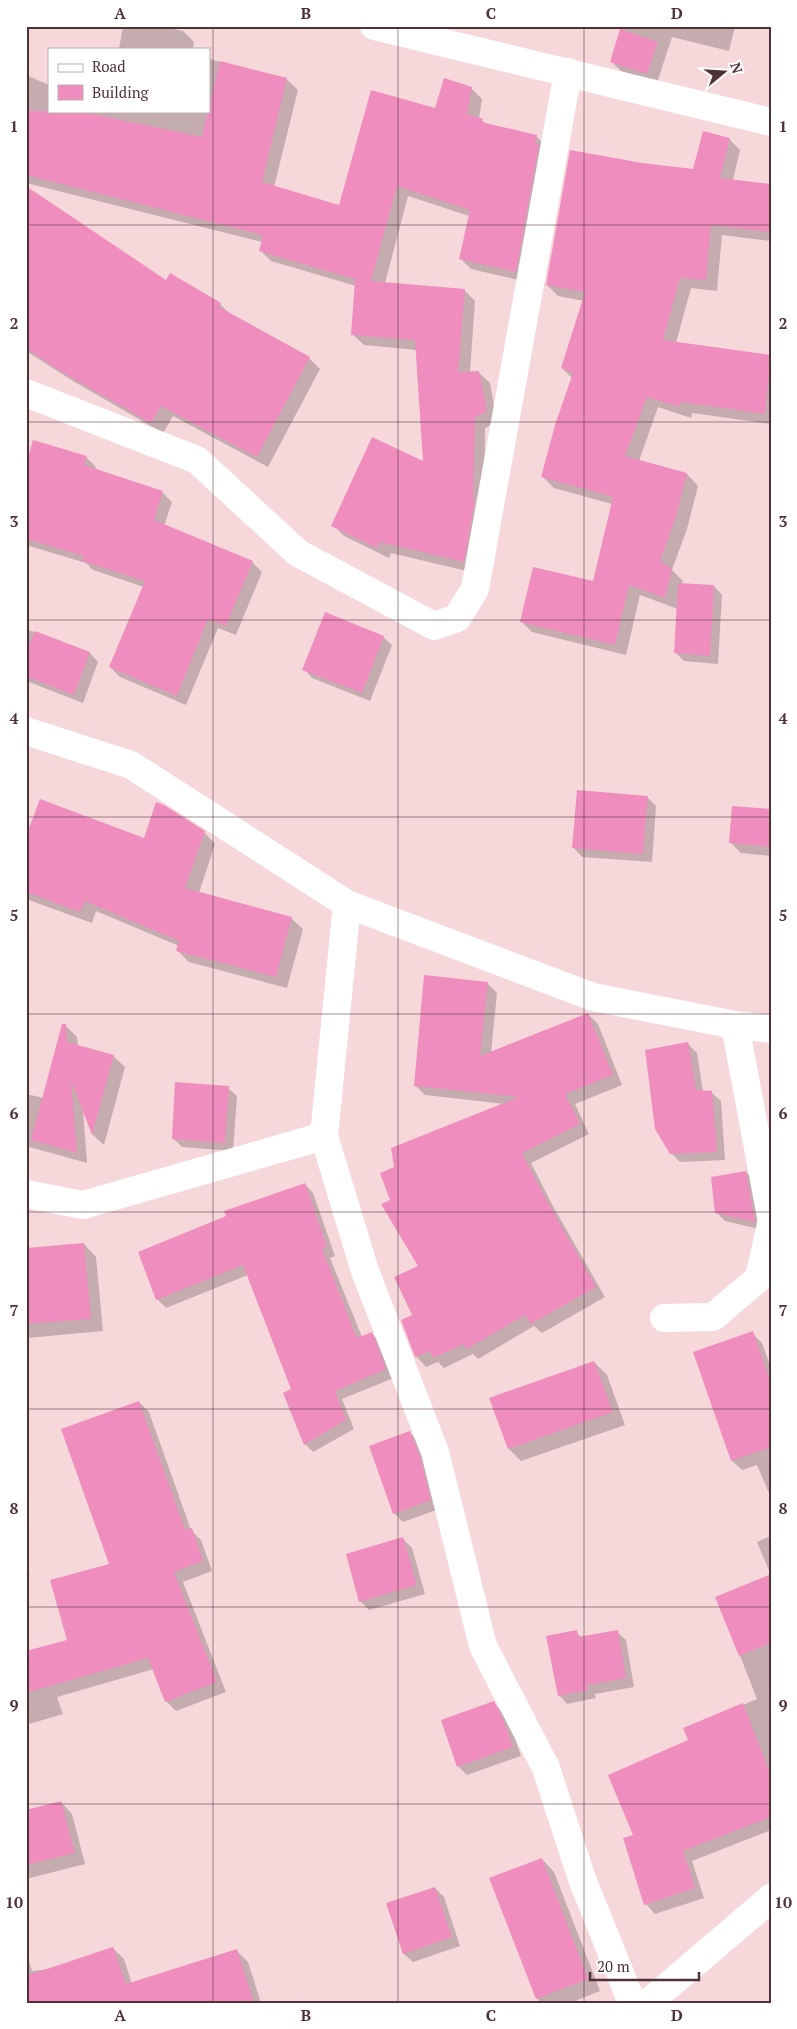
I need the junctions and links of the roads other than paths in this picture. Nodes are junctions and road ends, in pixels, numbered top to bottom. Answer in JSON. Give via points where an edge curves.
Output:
{"nodes":[{"id":1,"x":374,"y":26,"type":"edge"},
{"id":2,"x":568,"y":72,"type":"junction"},
{"id":3,"x":771,"y":122,"type":"edge"},
{"id":4,"x":26,"y":393,"type":"edge"},
{"id":5,"x":26,"y":731,"type":"edge"},
{"id":6,"x":348,"y":904,"type":"junction"},
{"id":7,"x":735,"y":1025,"type":"junction"},
{"id":8,"x":771,"y":1028,"type":"edge"},
{"id":9,"x":324,"y":1136,"type":"junction"},
{"id":10,"x":26,"y":1194,"type":"edge"},
{"id":11,"x":771,"y":1217,"type":"edge"},
{"id":12,"x":771,"y":1224,"type":"edge"},
{"id":13,"x":664,"y":1318,"type":"dead end"},
{"id":14,"x":771,"y":1898,"type":"edge"},
{"id":15,"x":632,"y":2003,"type":"edge"},
{"id":16,"x":648,"y":2003,"type":"edge"}],
"edges":[{"from":1,"to":2,"type":"street"},
{"from":2,"to":3,"type":"street"},
{"from":2,"to":4,"type":"street","via":[[475,588],[456,618],[434,626],[298,553],[197,460]]},
{"from":5,"to":6,"type":"street","via":[[132,765]]},
{"from":6,"to":7,"type":"street","via":[[593,997]]},
{"from":6,"to":9,"type":"street"},
{"from":7,"to":8,"type":"street"},
{"from":7,"to":11,"type":"street"},
{"from":9,"to":10,"type":"street","via":[[83,1205]]},
{"from":9,"to":15,"type":"street","via":[[365,1271],[435,1452],[483,1646],[546,1768],[582,1879]]},
{"from":12,"to":13,"type":"street","via":[[759,1278],[713,1316]]},
{"from":14,"to":16,"type":"street"}]}
